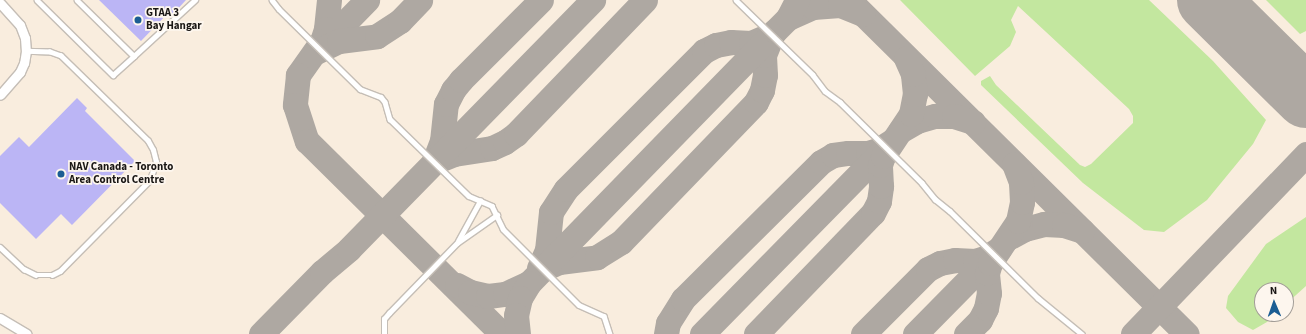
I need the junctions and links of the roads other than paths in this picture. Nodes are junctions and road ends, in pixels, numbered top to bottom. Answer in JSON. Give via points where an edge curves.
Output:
{"nodes":[{"id":1,"x":37,"y":0,"type":"edge"},
{"id":2,"x":77,"y":0,"type":"edge"},
{"id":3,"x":195,"y":0,"type":"edge"},
{"id":4,"x":272,"y":0,"type":"edge"},
{"id":5,"x":736,"y":0,"type":"edge"},
{"id":6,"x":0,"y":3,"type":"edge"},
{"id":7,"x":26,"y":51,"type":"junction"},
{"id":8,"x":134,"y":56,"type":"junction"},
{"id":9,"x":0,"y":95,"type":"edge"},
{"id":10,"x":480,"y":201,"type":"junction"},
{"id":11,"x":496,"y":215,"type":"junction"},
{"id":12,"x":457,"y":243,"type":"junction"},
{"id":13,"x":0,"y":247,"type":"edge"},
{"id":14,"x":0,"y":318,"type":"edge"},
{"id":15,"x":27,"y":334,"type":"edge"},
{"id":16,"x":384,"y":334,"type":"edge"},
{"id":17,"x":610,"y":334,"type":"edge"},
{"id":18,"x":1082,"y":334,"type":"edge"}],
"edges":[{"from":1,"to":8,"type":"lane","via":[[113,75]]},
{"from":2,"to":8,"type":"lane"},
{"from":3,"to":8,"type":"lane"},
{"from":4,"to":10,"type":"lane","via":[[360,89],[381,97],[390,118],[469,196]]},
{"from":5,"to":18,"type":"lane","via":[[813,75],[824,91],[840,102],[922,183],[934,199],[950,211],[1038,298]]},
{"from":6,"to":7,"type":"street","via":[[20,26],[25,38]]},
{"from":7,"to":9,"type":"street","via":[[20,72]]},
{"from":7,"to":13,"type":"lane","via":[[50,52],[61,56],[148,141],[156,162],[150,180],[60,272],[36,275],[24,269]]},
{"from":10,"to":11,"type":"lane","via":[[492,206]]},
{"from":10,"to":12,"type":"lane"},
{"from":11,"to":12,"type":"lane"},
{"from":11,"to":17,"type":"lane","via":[[502,229],[579,305],[604,316]]},
{"from":12,"to":16,"type":"lane","via":[[384,319]]},
{"from":14,"to":15,"type":"street"}]}
